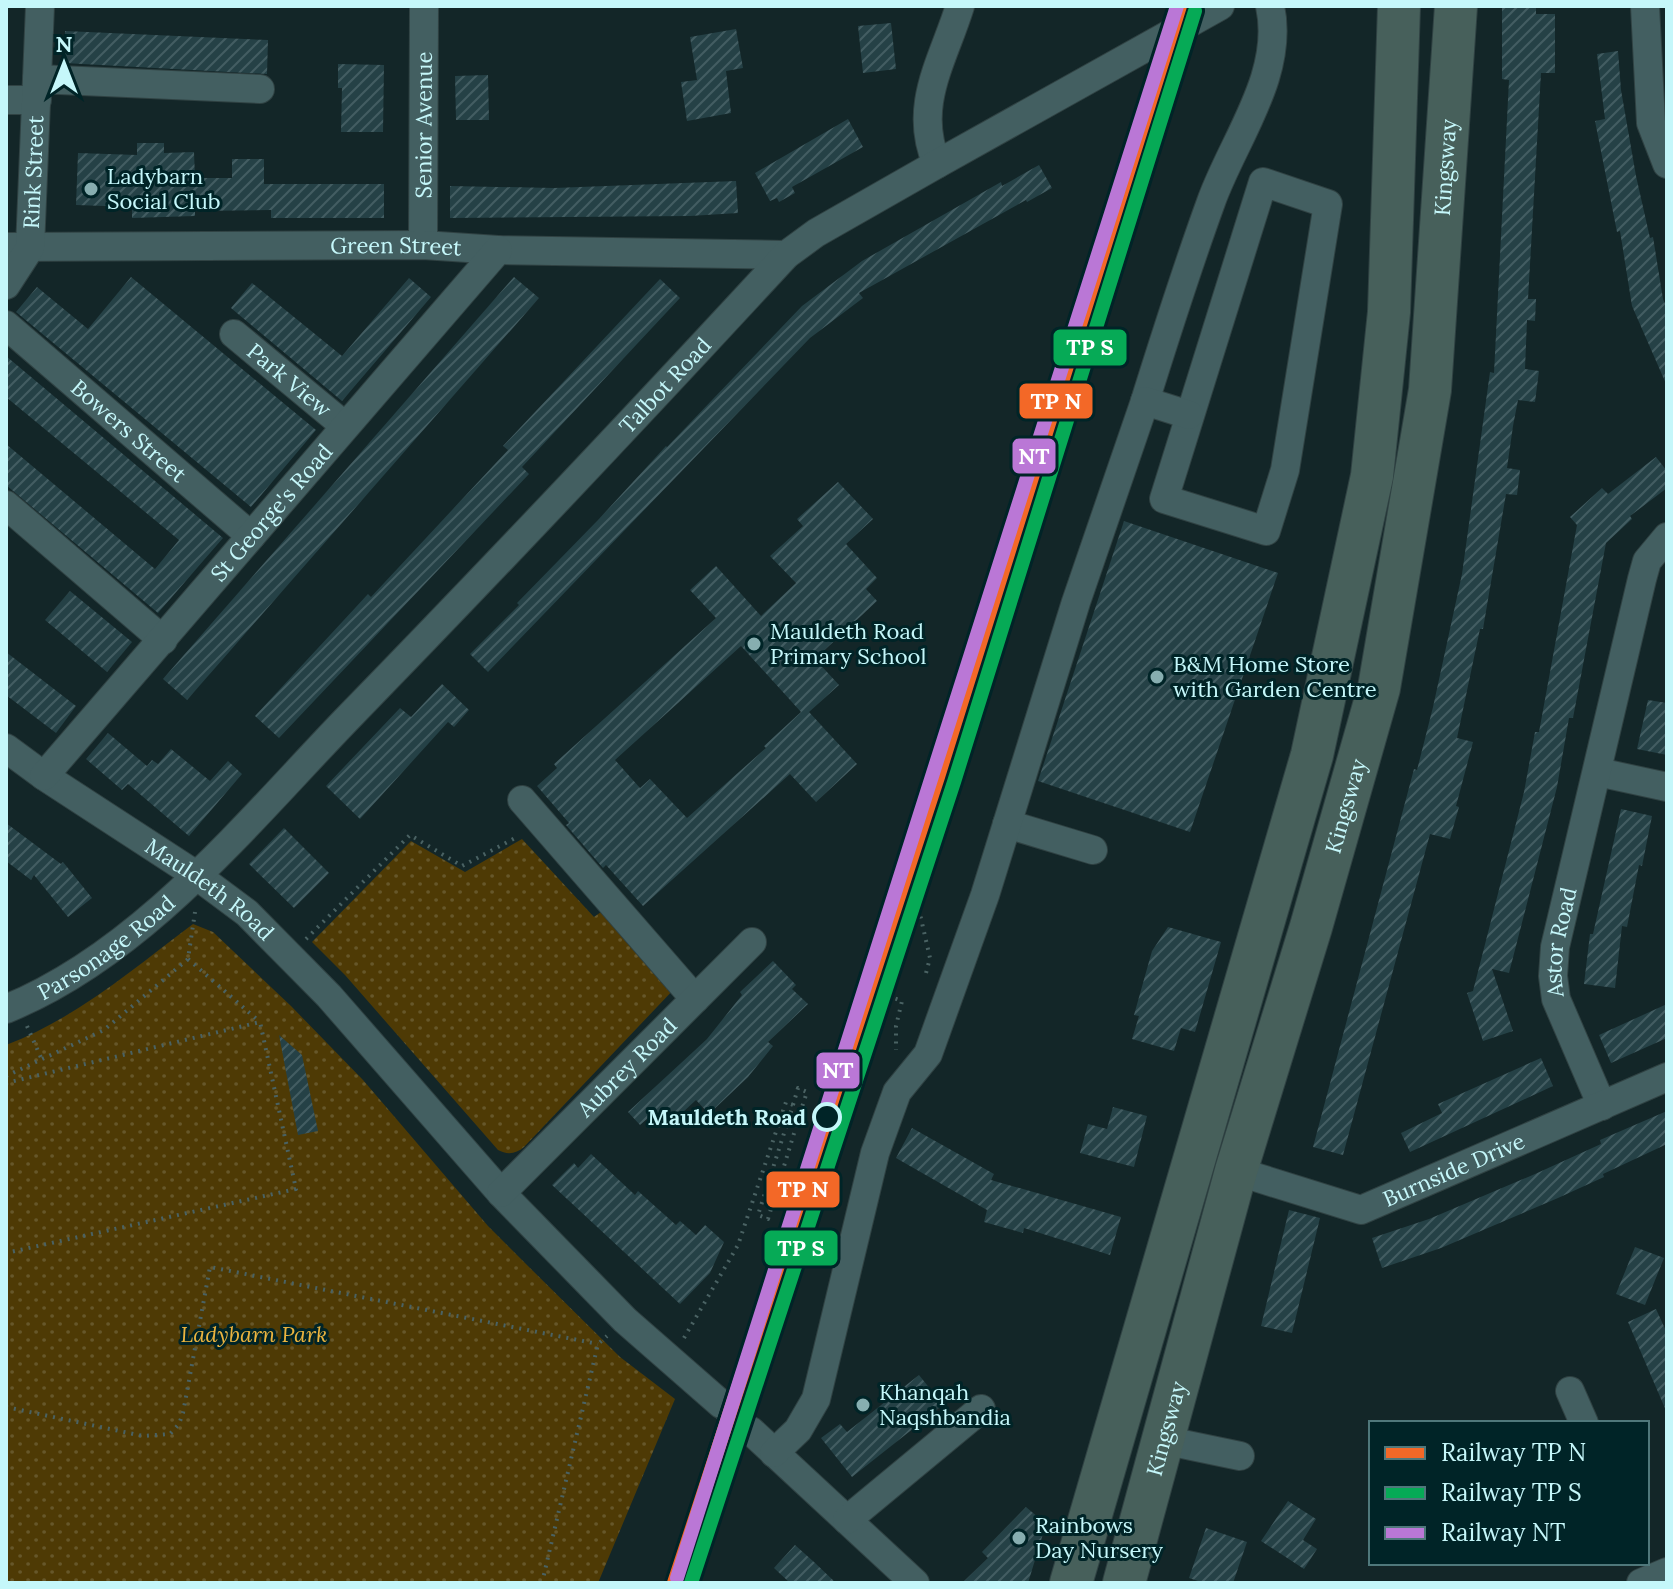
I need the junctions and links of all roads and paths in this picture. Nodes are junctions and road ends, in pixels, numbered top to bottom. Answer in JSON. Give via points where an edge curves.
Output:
{"nodes":[{"id":1,"x":40,"y":6,"type":"edge"},
{"id":2,"x":424,"y":6,"type":"edge"},
{"id":3,"x":960,"y":6,"type":"edge"},
{"id":4,"x":1220,"y":6,"type":"edge"},
{"id":5,"x":1270,"y":6,"type":"edge"},
{"id":6,"x":1399,"y":6,"type":"edge"},
{"id":7,"x":1419,"y":6,"type":"edge"},
{"id":8,"x":1456,"y":6,"type":"edge"},
{"id":9,"x":1645,"y":6,"type":"edge"},
{"id":10,"x":37,"y":89,"type":"junction"},
{"id":11,"x":260,"y":89,"type":"dead end"},
{"id":12,"x":6,"y":100,"type":"edge"},
{"id":13,"x":1396,"y":124,"type":"junction"},
{"id":14,"x":937,"y":164,"type":"junction"},
{"id":15,"x":1667,"y":164,"type":"edge"},
{"id":16,"x":423,"y":245,"type":"junction"},
{"id":17,"x":18,"y":248,"type":"edge"},
{"id":18,"x":498,"y":250,"type":"junction"},
{"id":19,"x":786,"y":255,"type":"junction"},
{"id":20,"x":6,"y":285,"type":"edge"},
{"id":21,"x":6,"y":325,"type":"edge"},
{"id":22,"x":234,"y":334,"type":"dead end"},
{"id":23,"x":1145,"y":401,"type":"junction"},
{"id":24,"x":1189,"y":415,"type":"junction"},
{"id":25,"x":345,"y":426,"type":"junction"},
{"id":26,"x":6,"y":505,"type":"edge"},
{"id":27,"x":251,"y":536,"type":"junction"},
{"id":28,"x":1667,"y":537,"type":"edge"},
{"id":29,"x":163,"y":640,"type":"junction"},
{"id":30,"x":6,"y":748,"type":"edge"},
{"id":31,"x":1598,"y":772,"type":"junction"},
{"id":32,"x":44,"y":776,"type":"junction"},
{"id":33,"x":1667,"y":787,"type":"edge"},
{"id":34,"x":522,"y":800,"type":"dead end"},
{"id":35,"x":542,"y":823,"type":"junction"},
{"id":36,"x":1007,"y":824,"type":"junction"},
{"id":37,"x":1093,"y":850,"type":"dead end"},
{"id":38,"x":196,"y":875,"type":"junction"},
{"id":39,"x":917,"y":901,"type":"dead end"},
{"id":40,"x":195,"y":908,"type":"dead end"},
{"id":41,"x":752,"y":942,"type":"dead end"},
{"id":42,"x":291,"y":955,"type":"junction"},
{"id":43,"x":188,"y":959,"type":"junction"},
{"id":44,"x":923,"y":988,"type":"dead end"},
{"id":45,"x":888,"y":996,"type":"dead end"},
{"id":46,"x":695,"y":999,"type":"junction"},
{"id":47,"x":16,"y":1015,"type":"edge"},
{"id":48,"x":260,"y":1022,"type":"junction"},
{"id":49,"x":42,"y":1060,"type":"junction"},
{"id":50,"x":6,"y":1076,"type":"edge"},
{"id":51,"x":1667,"y":1077,"type":"edge"},
{"id":52,"x":6,"y":1083,"type":"edge"},
{"id":53,"x":897,"y":1092,"type":"junction"},
{"id":54,"x":793,"y":1105,"type":"junction"},
{"id":55,"x":1602,"y":1106,"type":"junction"},
{"id":56,"x":802,"y":1107,"type":"junction"},
{"id":57,"x":811,"y":1112,"type":"dead end"},
{"id":58,"x":1236,"y":1171,"type":"junction"},
{"id":59,"x":501,"y":1193,"type":"junction"},
{"id":60,"x":6,"y":1253,"type":"edge"},
{"id":61,"x":671,"y":1361,"type":"junction"},
{"id":62,"x":1570,"y":1391,"type":"dead end"},
{"id":63,"x":721,"y":1404,"type":"tunnel mouth"},
{"id":64,"x":6,"y":1407,"type":"edge"},
{"id":65,"x":981,"y":1409,"type":"dead end"},
{"id":66,"x":1583,"y":1421,"type":"edge"},
{"id":67,"x":751,"y":1431,"type":"tunnel mouth"},
{"id":68,"x":1163,"y":1440,"type":"junction"},
{"id":69,"x":774,"y":1453,"type":"junction"},
{"id":70,"x":1240,"y":1456,"type":"dead end"},
{"id":71,"x":847,"y":1520,"type":"junction"},
{"id":72,"x":542,"y":1583,"type":"edge"},
{"id":73,"x":915,"y":1583,"type":"edge"},
{"id":74,"x":1071,"y":1583,"type":"edge"},
{"id":75,"x":1124,"y":1583,"type":"edge"}],
"edges":[{"from":1,"to":10,"type":"street","name":"Rink Street"},
{"from":2,"to":16,"type":"street","name":"Senior Avenue"},
{"from":3,"to":14,"type":"street","via":[[927,99],[928,139]]},
{"from":4,"to":14,"type":"street","name":"Talbot Road"},
{"from":5,"to":23,"type":"street","via":[[1273,22],[1262,90],[1212,200]]},
{"from":6,"to":13,"type":"highway","name":"Kingsway"},
{"from":7,"to":13,"type":"highway","name":"Kingsway"},
{"from":8,"to":58,"type":"highway","name":"Kingsway","via":[[1430,390],[1379,688]]},
{"from":9,"to":15,"type":"street","via":[[1651,123]]},
{"from":10,"to":11,"type":"street"},
{"from":10,"to":12,"type":"street"},
{"from":10,"to":17,"type":"street","name":"Rink Street"},
{"from":13,"to":74,"type":"highway","name":"Kingsway","via":[[1389,312],[1372,476],[1312,755]]},
{"from":14,"to":19,"type":"street","name":"Talbot Road"},
{"from":16,"to":17,"type":"street","name":"Green Street"},
{"from":16,"to":18,"type":"street","name":"Green Street"},
{"from":17,"to":20,"type":"street","name":"Rink Street"},
{"from":18,"to":19,"type":"street","name":"Green Street"},
{"from":18,"to":25,"type":"street","name":"St George's Road"},
{"from":19,"to":38,"type":"street","name":"Talbot Road","via":[[478,585]]},
{"from":21,"to":27,"type":"street","name":"Bowers Street"},
{"from":22,"to":25,"type":"street","name":"Park View"},
{"from":23,"to":24,"type":"street"},
{"from":23,"to":36,"type":"street"},
{"from":24,"to":24,"type":"street","via":[[1263,182],[1328,204],[1285,470],[1266,531],[1164,499]]},
{"from":25,"to":27,"type":"street","name":"St George's Road"},
{"from":26,"to":29,"type":"street"},
{"from":27,"to":29,"type":"street","name":"St George's Road"},
{"from":28,"to":31,"type":"street","name":"Astor Road","via":[[1644,570]]},
{"from":29,"to":32,"type":"street","name":"St George's Road"},
{"from":30,"to":32,"type":"street","name":"Mauldeth Road"},
{"from":31,"to":33,"type":"street"},
{"from":31,"to":55,"type":"street","name":"Astor Road","via":[[1555,947],[1553,976],[1556,999]]},
{"from":32,"to":38,"type":"street","name":"Mauldeth Road"},
{"from":34,"to":35,"type":"street"},
{"from":35,"to":42,"type":"path","via":[[462,866],[410,835]]},
{"from":35,"to":46,"type":"street"},
{"from":36,"to":37,"type":"street"},
{"from":36,"to":53,"type":"street","via":[[928,1054]]},
{"from":38,"to":42,"type":"street","name":"Mauldeth Road"},
{"from":38,"to":47,"type":"street","name":"Parsonage Road","via":[[134,930]]},
{"from":39,"to":44,"type":"path","via":[[930,958]]},
{"from":40,"to":43,"type":"path"},
{"from":41,"to":46,"type":"street","name":"Aubrey Road"},
{"from":42,"to":59,"type":"street","name":"Mauldeth Road"},
{"from":43,"to":48,"type":"path"},
{"from":43,"to":49,"type":"path","via":[[104,1030]]},
{"from":45,"to":53,"type":"path","via":[[902,1001],[896,1026]]},
{"from":46,"to":59,"type":"street","name":"Aubrey Road"},
{"from":47,"to":49,"type":"path"},
{"from":48,"to":52,"type":"path"},
{"from":48,"to":60,"type":"path","via":[[296,1189]]},
{"from":49,"to":50,"type":"path"},
{"from":51,"to":55,"type":"street","name":"Burnside Drive"},
{"from":53,"to":69,"type":"street","via":[[875,1153],[816,1399],[798,1430]]},
{"from":54,"to":56,"type":"path","via":[[798,1088],[807,1092]]},
{"from":54,"to":56,"type":"path","via":[[758,1215],[768,1219]]},
{"from":54,"to":61,"type":"path","via":[[786,1102],[738,1245]]},
{"from":55,"to":58,"type":"street","name":"Burnside Drive","via":[[1361,1210]]},
{"from":56,"to":57,"type":"path"},
{"from":58,"to":68,"type":"highway","name":"Kingsway"},
{"from":59,"to":61,"type":"street","name":"Mauldeth Road"},
{"from":61,"to":63,"type":"street","name":"Mauldeth Road"},
{"from":62,"to":66,"type":"street"},
{"from":64,"to":72,"type":"path","via":[[143,1436],[170,1434],[183,1413],[210,1267],[598,1344]]},
{"from":65,"to":71,"type":"street"},
{"from":67,"to":69,"type":"street"},
{"from":68,"to":70,"type":"street"},
{"from":68,"to":75,"type":"highway","name":"Kingsway"},
{"from":69,"to":71,"type":"street"},
{"from":71,"to":73,"type":"street"}]}
